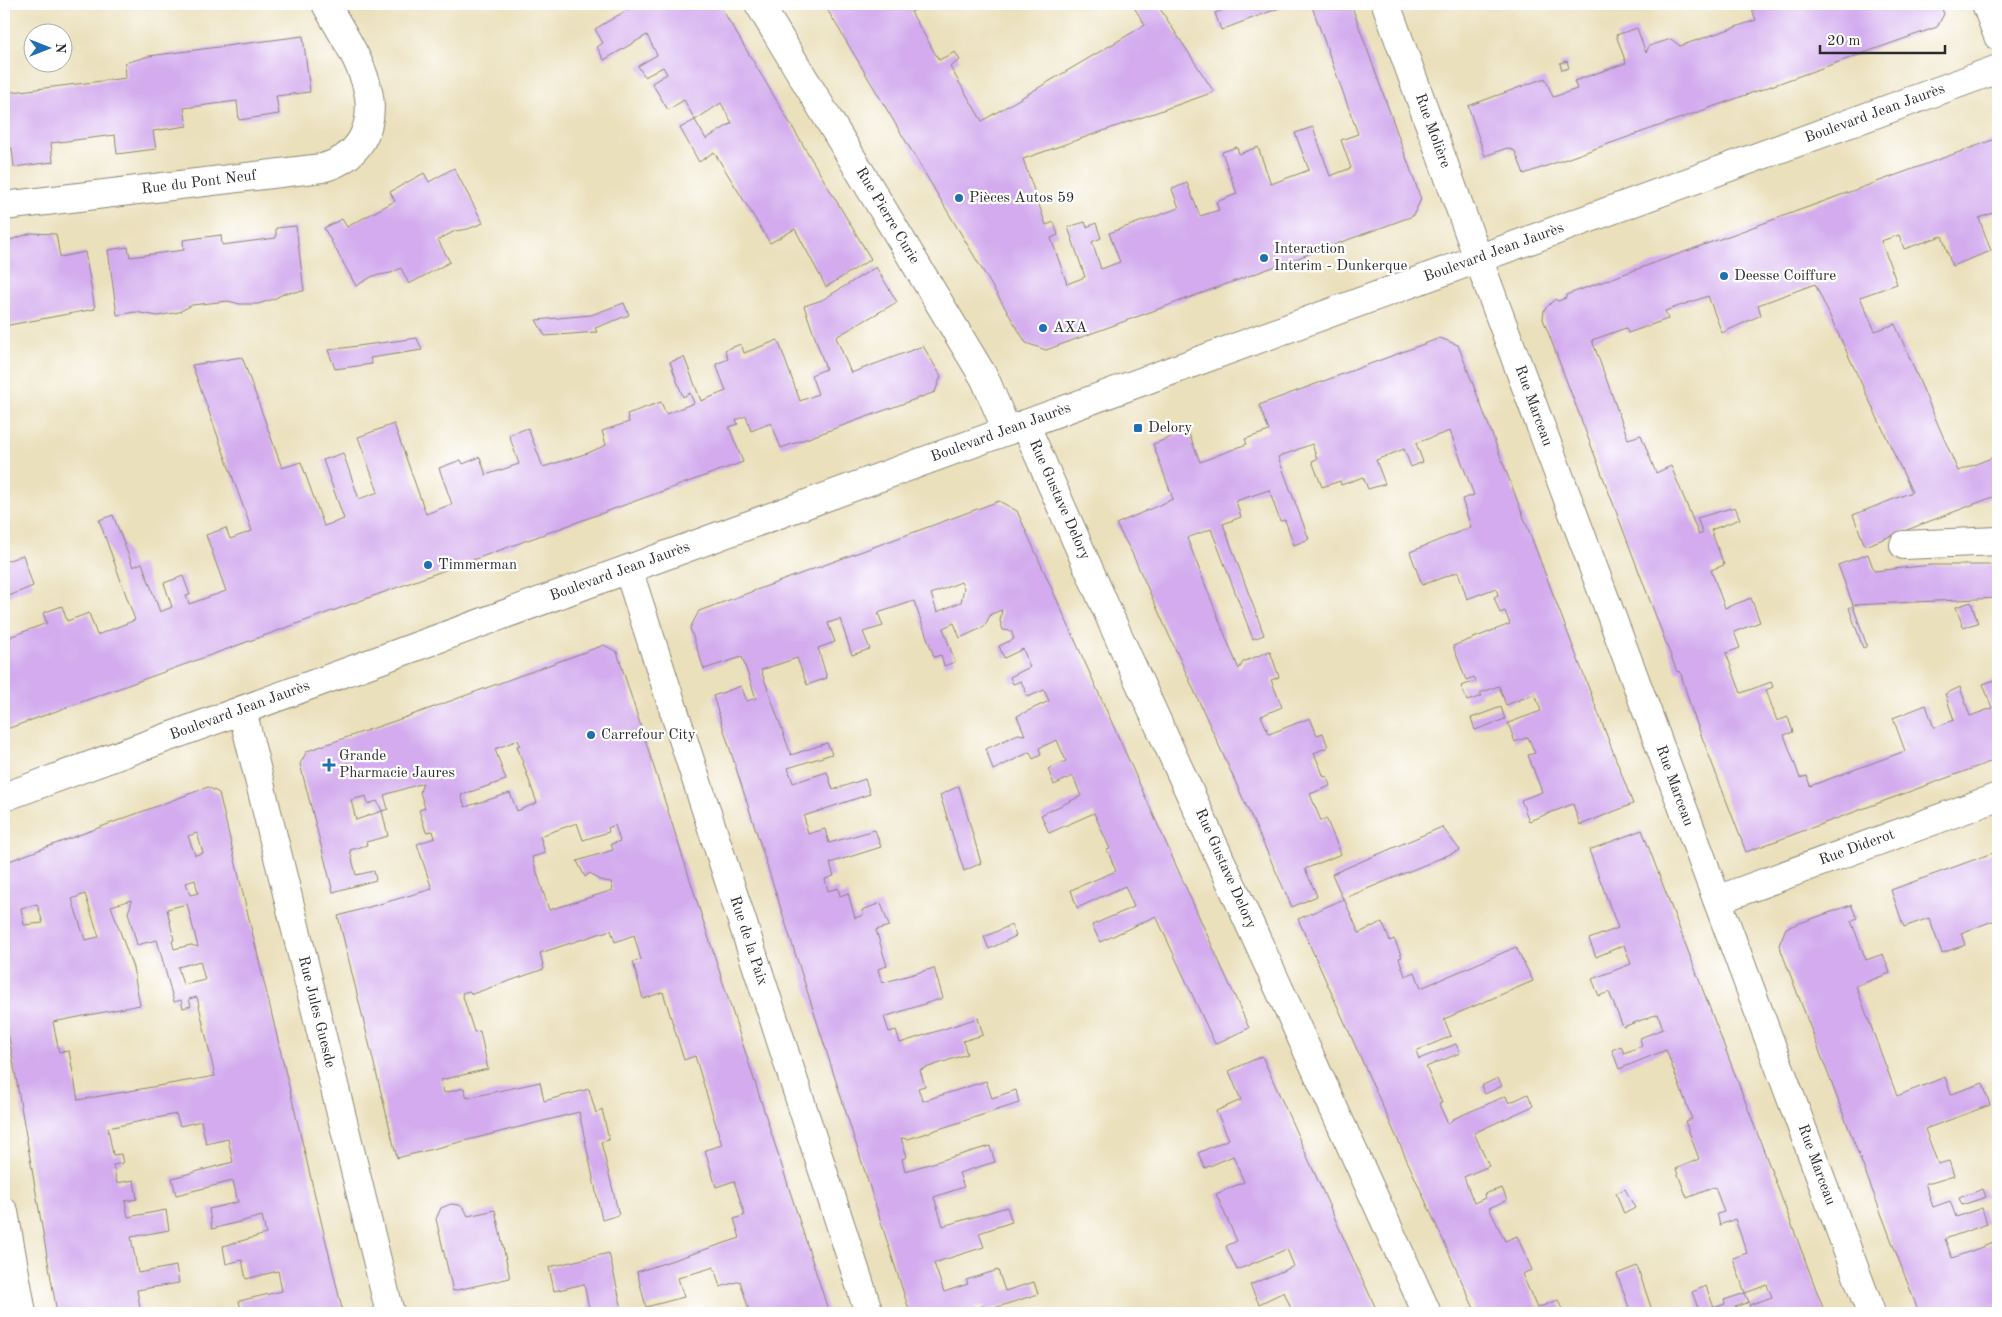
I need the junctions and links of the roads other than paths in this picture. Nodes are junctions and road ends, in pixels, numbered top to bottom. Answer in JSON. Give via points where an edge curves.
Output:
{"nodes":[{"id":1,"x":326,"y":4,"type":"edge"},
{"id":2,"x":759,"y":4,"type":"edge"},
{"id":3,"x":1386,"y":4,"type":"edge"},
{"id":4,"x":1986,"y":4,"type":"edge"},
{"id":5,"x":1998,"y":36,"type":"edge"},
{"id":6,"x":1998,"y":70,"type":"edge"},
{"id":7,"x":4,"y":206,"type":"edge"},
{"id":8,"x":1478,"y":258,"type":"junction"},
{"id":9,"x":1016,"y":427,"type":"junction"},
{"id":10,"x":1998,"y":541,"type":"edge"},
{"id":11,"x":1904,"y":545,"type":"dead end"},
{"id":12,"x":628,"y":569,"type":"junction"},
{"id":13,"x":242,"y":710,"type":"junction"},
{"id":14,"x":4,"y":797,"type":"edge"},
{"id":15,"x":1998,"y":797,"type":"edge"},
{"id":16,"x":1717,"y":900,"type":"junction"},
{"id":17,"x":4,"y":1212,"type":"edge"},
{"id":18,"x":22,"y":1313,"type":"edge"},
{"id":19,"x":390,"y":1313,"type":"edge"},
{"id":20,"x":869,"y":1313,"type":"edge"},
{"id":21,"x":1427,"y":1313,"type":"edge"},
{"id":22,"x":1871,"y":1313,"type":"edge"}],
"edges":[{"from":1,"to":7,"type":"street","name":"Rue du Pont Neuf","via":[[364,76],[371,104],[370,119],[357,148],[334,165]]},
{"from":2,"to":9,"type":"street","name":"Rue Pierre Curie"},
{"from":3,"to":8,"type":"street","name":"Rue Molière"},
{"from":4,"to":5,"type":"street"},
{"from":6,"to":8,"type":"street","name":"Boulevard Jean Jaurès"},
{"from":8,"to":9,"type":"street","name":"Boulevard Jean Jaurès"},
{"from":8,"to":16,"type":"street","name":"Rue Marceau"},
{"from":9,"to":12,"type":"street","name":"Boulevard Jean Jaurès"},
{"from":9,"to":21,"type":"street","name":"Rue Gustave Delory","via":[[1116,631]]},
{"from":10,"to":11,"type":"street"},
{"from":12,"to":13,"type":"street","name":"Boulevard Jean Jaurès"},
{"from":12,"to":20,"type":"street","name":"Rue de la Paix"},
{"from":13,"to":14,"type":"street","name":"Boulevard Jean Jaurès"},
{"from":13,"to":19,"type":"street","name":"Rue Jules Guesde"},
{"from":15,"to":16,"type":"street","name":"Rue Diderot"},
{"from":16,"to":22,"type":"street","name":"Rue Marceau"},
{"from":17,"to":18,"type":"street"}]}
